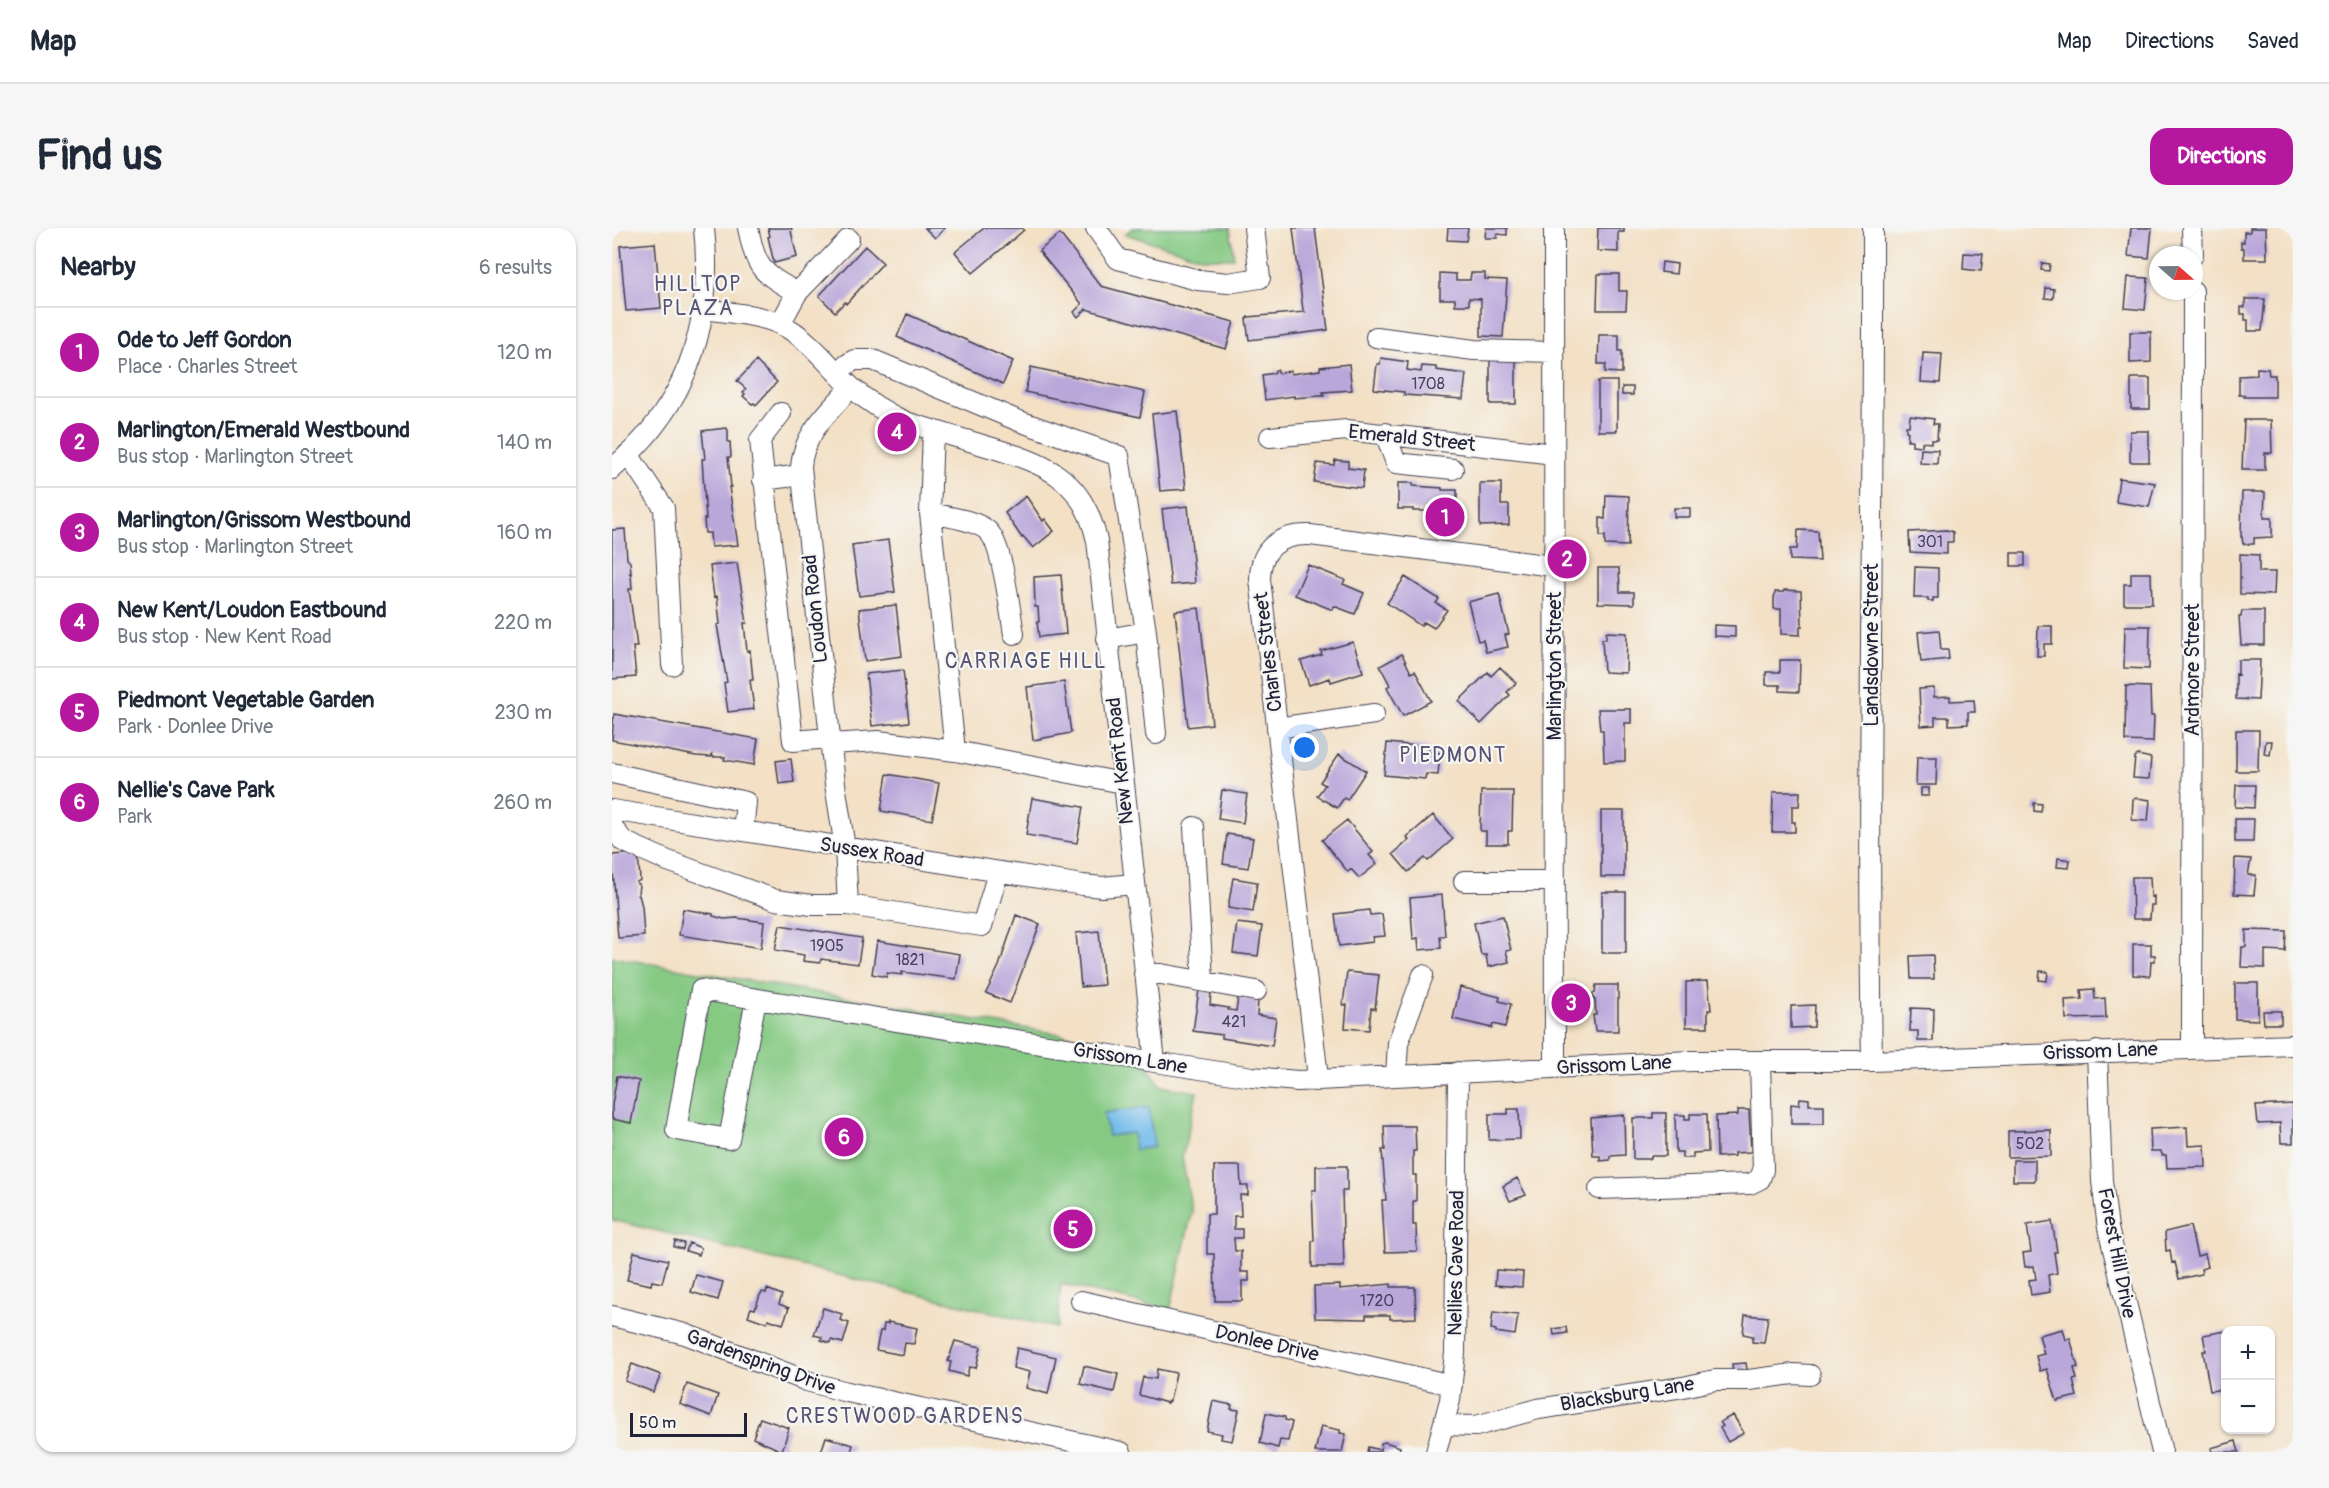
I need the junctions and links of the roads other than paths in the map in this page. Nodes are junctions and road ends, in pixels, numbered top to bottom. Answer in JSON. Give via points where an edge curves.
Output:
{"nodes":[{"id":1,"x":704,"y":228,"type":"edge"},
{"id":2,"x":748,"y":228,"type":"edge"},
{"id":3,"x":1096,"y":228,"type":"edge"},
{"id":4,"x":1254,"y":228,"type":"edge"},
{"id":5,"x":1554,"y":228,"type":"edge"},
{"id":6,"x":1873,"y":228,"type":"edge"},
{"id":7,"x":2193,"y":228,"type":"edge"},
{"id":8,"x":849,"y":239,"type":"dead end"},
{"id":9,"x":2193,"y":246,"type":"edge"},
{"id":10,"x":797,"y":293,"type":"junction"},
{"id":11,"x":2193,"y":300,"type":"edge"},
{"id":12,"x":704,"y":309,"type":"junction"},
{"id":13,"x":780,"y":324,"type":"junction"},
{"id":14,"x":1376,"y":336,"type":"dead end"},
{"id":15,"x":1554,"y":351,"type":"junction"},
{"id":16,"x":836,"y":372,"type":"junction"},
{"id":17,"x":852,"y":387,"type":"junction"},
{"id":18,"x":781,"y":413,"type":"dead end"},
{"id":19,"x":933,"y":430,"type":"junction"},
{"id":20,"x":1385,"y":433,"type":"junction"},
{"id":21,"x":1270,"y":437,"type":"dead end"},
{"id":22,"x":628,"y":454,"type":"junction"},
{"id":23,"x":1554,"y":454,"type":"junction"},
{"id":24,"x":612,"y":469,"type":"edge"},
{"id":25,"x":1453,"y":469,"type":"dead end"},
{"id":26,"x":801,"y":475,"type":"junction"},
{"id":27,"x":763,"y":480,"type":"junction"},
{"id":28,"x":930,"y":513,"type":"junction"},
{"id":29,"x":1553,"y":566,"type":"junction"},
{"id":30,"x":1146,"y":632,"type":"junction"},
{"id":31,"x":1014,"y":634,"type":"dead end"},
{"id":32,"x":1107,"y":639,"type":"junction"},
{"id":33,"x":672,"y":665,"type":"dead end"},
{"id":34,"x":1374,"y":714,"type":"dead end"},
{"id":35,"x":1277,"y":728,"type":"junction"},
{"id":36,"x":1156,"y":734,"type":"dead end"},
{"id":37,"x":830,"y":741,"type":"junction"},
{"id":38,"x":955,"y":752,"type":"junction"},
{"id":39,"x":612,"y":772,"type":"edge"},
{"id":40,"x":1123,"y":783,"type":"junction"},
{"id":41,"x":612,"y":810,"type":"edge"},
{"id":42,"x":612,"y":826,"type":"edge"},
{"id":43,"x":1194,"y":827,"type":"dead end"},
{"id":44,"x":743,"y":831,"type":"junction"},
{"id":45,"x":845,"y":848,"type":"junction"},
{"id":46,"x":998,"y":873,"type":"junction"},
{"id":47,"x":1464,"y":881,"type":"dead end"},
{"id":48,"x":1555,"y":882,"type":"junction"},
{"id":49,"x":1134,"y":884,"type":"junction"},
{"id":50,"x":848,"y":905,"type":"junction"},
{"id":51,"x":1144,"y":974,"type":"junction"},
{"id":52,"x":1423,"y":975,"type":"dead end"},
{"id":53,"x":1203,"y":981,"type":"junction"},
{"id":54,"x":1256,"y":991,"type":"dead end"},
{"id":55,"x":756,"y":999,"type":"junction"},
{"id":56,"x":2293,"y":1045,"type":"edge"},
{"id":57,"x":2192,"y":1048,"type":"junction"},
{"id":58,"x":2097,"y":1051,"type":"junction"},
{"id":59,"x":1760,"y":1061,"type":"junction"},
{"id":60,"x":1872,"y":1061,"type":"junction"},
{"id":61,"x":1155,"y":1062,"type":"junction"},
{"id":62,"x":1555,"y":1068,"type":"junction"},
{"id":63,"x":1458,"y":1072,"type":"junction"},
{"id":64,"x":1396,"y":1076,"type":"junction"},
{"id":65,"x":1315,"y":1081,"type":"junction"},
{"id":66,"x":1599,"y":1189,"type":"dead end"},
{"id":67,"x":1081,"y":1301,"type":"dead end"},
{"id":68,"x":612,"y":1316,"type":"edge"},
{"id":69,"x":1810,"y":1375,"type":"dead end"},
{"id":70,"x":1452,"y":1385,"type":"junction"},
{"id":71,"x":1445,"y":1425,"type":"junction"},
{"id":72,"x":1121,"y":1452,"type":"edge"},
{"id":73,"x":1436,"y":1452,"type":"edge"},
{"id":74,"x":2162,"y":1452,"type":"edge"}],
"edges":[{"from":1,"to":12,"type":"street"},
{"from":2,"to":10,"type":"street","via":[[754,259],[768,276]]},
{"from":3,"to":4,"type":"street","via":[[1118,259],[1198,280],[1228,283],[1260,278]]},
{"from":5,"to":15,"type":"street","name":"Marlington Street"},
{"from":6,"to":60,"type":"street","name":"Landsdowne Street","via":[[1869,902]]},
{"from":7,"to":9,"type":"street"},
{"from":8,"to":10,"type":"street"},
{"from":10,"to":13,"type":"street"},
{"from":11,"to":57,"type":"street","name":"Ardmore Street"},
{"from":12,"to":13,"type":"street","name":"New Kent Road"},
{"from":12,"to":22,"type":"street","via":[[684,378],[654,426]]},
{"from":13,"to":16,"type":"street","name":"New Kent Road","via":[[796,333]]},
{"from":14,"to":15,"type":"street","via":[[1474,350]]},
{"from":15,"to":23,"type":"street","name":"Marlington Street"},
{"from":16,"to":17,"type":"street","name":"New Kent Road"},
{"from":16,"to":30,"type":"street","via":[[854,360],[873,360],[1019,421],[1119,456]]},
{"from":17,"to":19,"type":"street","name":"New Kent Road","via":[[888,414]]},
{"from":17,"to":26,"type":"street","name":"Loudon Road","via":[[809,436],[801,460]]},
{"from":18,"to":27,"type":"street","via":[[760,440]]},
{"from":19,"to":28,"type":"street"},
{"from":19,"to":32,"type":"street","name":"New Kent Road","via":[[1030,459],[1069,485],[1082,501],[1094,530]]},
{"from":20,"to":21,"type":"street","name":"Emerald Street","via":[[1347,430]]},
{"from":20,"to":23,"type":"street","name":"Emerald Street"},
{"from":20,"to":25,"type":"street","via":[[1396,463]]},
{"from":22,"to":24,"type":"street"},
{"from":22,"to":33,"type":"street","via":[[664,508]]},
{"from":23,"to":29,"type":"street","name":"Marlington Street"},
{"from":26,"to":27,"type":"street"},
{"from":26,"to":37,"type":"street","name":"Loudon Road"},
{"from":27,"to":37,"type":"street","via":[[793,741]]},
{"from":28,"to":31,"type":"street","via":[[966,521],[988,531],[997,546]]},
{"from":28,"to":38,"type":"street"},
{"from":29,"to":35,"type":"street","name":"Charles Street","via":[[1310,535],[1285,537],[1266,553],[1260,569]]},
{"from":29,"to":48,"type":"street","name":"Marlington Street"},
{"from":30,"to":32,"type":"street"},
{"from":30,"to":36,"type":"street"},
{"from":32,"to":40,"type":"street","name":"New Kent Road"},
{"from":34,"to":35,"type":"street"},
{"from":35,"to":65,"type":"street","name":"Charles Street","via":[[1317,1069]]},
{"from":37,"to":38,"type":"street","via":[[878,741]]},
{"from":37,"to":45,"type":"street","name":"Loudon Road"},
{"from":38,"to":40,"type":"street"},
{"from":39,"to":44,"type":"street","via":[[746,802]]},
{"from":40,"to":49,"type":"street","name":"New Kent Road"},
{"from":41,"to":44,"type":"street","name":"Sussex Road"},
{"from":42,"to":50,"type":"street","via":[[623,841],[776,900]]},
{"from":43,"to":53,"type":"street"},
{"from":44,"to":45,"type":"street","name":"Sussex Road"},
{"from":45,"to":46,"type":"street","name":"Sussex Road"},
{"from":45,"to":50,"type":"street","name":"Loudon Road"},
{"from":46,"to":49,"type":"street","name":"Sussex Road","via":[[1102,887]]},
{"from":46,"to":50,"type":"street","via":[[982,927]]},
{"from":47,"to":48,"type":"street"},
{"from":48,"to":62,"type":"street","name":"Marlington Street"},
{"from":49,"to":51,"type":"street","name":"New Kent Road"},
{"from":51,"to":53,"type":"street"},
{"from":51,"to":61,"type":"street","name":"New Kent Road"},
{"from":52,"to":64,"type":"street","via":[[1398,1043]]},
{"from":53,"to":54,"type":"street"},
{"from":55,"to":55,"type":"street","name":"Grissom Lane","via":[[729,1139],[676,1130],[701,990]]},
{"from":55,"to":61,"type":"street","name":"Grissom Lane"},
{"from":56,"to":57,"type":"street","name":"Grissom Lane"},
{"from":57,"to":58,"type":"street","name":"Grissom Lane"},
{"from":58,"to":60,"type":"street","name":"Grissom Lane"},
{"from":58,"to":74,"type":"street","name":"Forest Hill Drive","via":[[2102,1180],[2108,1228]]},
{"from":59,"to":60,"type":"street","name":"Grissom Lane"},
{"from":59,"to":62,"type":"street","name":"Grissom Lane"},
{"from":59,"to":66,"type":"street","via":[[1760,1179],[1750,1184]]},
{"from":61,"to":65,"type":"street","name":"Grissom Lane","via":[[1261,1078]]},
{"from":62,"to":63,"type":"street","name":"Grissom Lane"},
{"from":63,"to":64,"type":"street","name":"Grissom Lane"},
{"from":63,"to":70,"type":"street","name":"Nellies Cave Road"},
{"from":64,"to":65,"type":"street","name":"Grissom Lane"},
{"from":67,"to":70,"type":"street","name":"Donlee Drive"},
{"from":68,"to":72,"type":"street","name":"Gardenspring Drive","via":[[685,1334],[843,1391]]},
{"from":69,"to":71,"type":"street","name":"Blacksburg Lane","via":[[1714,1380],[1538,1409],[1476,1426]]},
{"from":70,"to":71,"type":"street","name":"Nellies Cave Road"},
{"from":71,"to":73,"type":"street","name":"Nellies Cave Road"}]}
